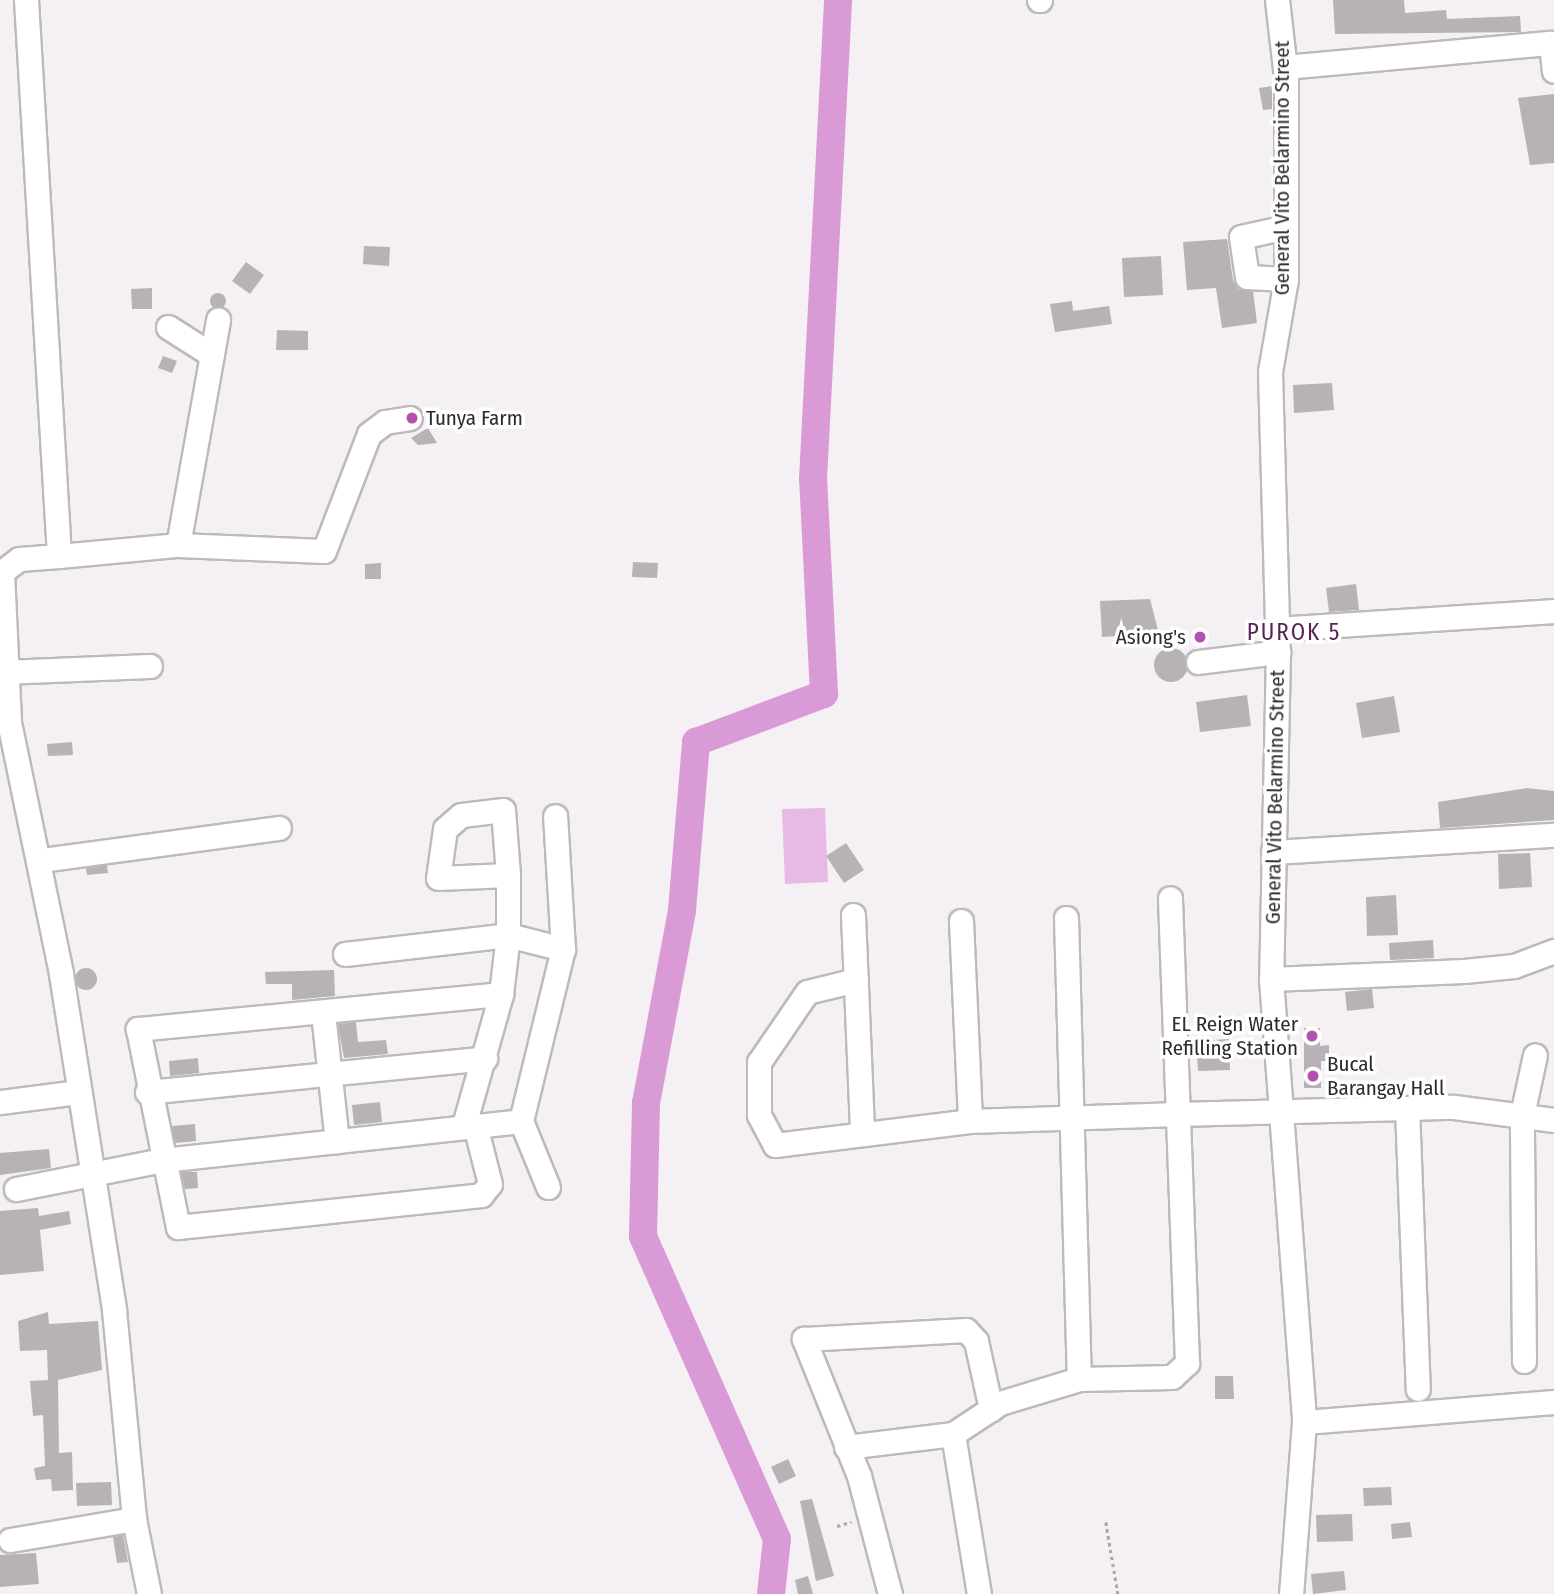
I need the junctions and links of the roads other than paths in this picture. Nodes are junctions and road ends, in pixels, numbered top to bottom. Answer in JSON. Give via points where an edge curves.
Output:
{"nodes":[{"id":1,"x":26,"y":0,"type":"edge"},
{"id":2,"x":1276,"y":0,"type":"edge"},
{"id":3,"x":1285,"y":67,"type":"junction"},
{"id":4,"x":1554,"y":71,"type":"edge"},
{"id":5,"x":1286,"y":227,"type":"junction"},
{"id":6,"x":1286,"y":279,"type":"junction"},
{"id":7,"x":218,"y":320,"type":"dead end"},
{"id":8,"x":168,"y":327,"type":"dead end"},
{"id":9,"x":212,"y":355,"type":"junction"},
{"id":10,"x":410,"y":418,"type":"dead end"},
{"id":11,"x":178,"y":545,"type":"junction"},
{"id":12,"x":60,"y":556,"type":"junction"},
{"id":13,"x":1554,"y":611,"type":"edge"},
{"id":14,"x":1276,"y":629,"type":"junction"},
{"id":15,"x":1278,"y":652,"type":"junction"},
{"id":16,"x":1198,"y":662,"type":"dead end"},
{"id":17,"x":150,"y":666,"type":"dead end"},
{"id":18,"x":6,"y":672,"type":"junction"},
{"id":19,"x":4,"y":723,"type":"edge"},
{"id":20,"x":555,"y":816,"type":"dead end"},
{"id":21,"x":279,"y":828,"type":"dead end"},
{"id":22,"x":1554,"y":835,"type":"edge"},
{"id":23,"x":1273,"y":852,"type":"junction"},
{"id":24,"x":41,"y":860,"type":"junction"},
{"id":25,"x":509,"y":875,"type":"dead end"},
{"id":26,"x":1170,"y":898,"type":"dead end"},
{"id":27,"x":853,"y":915,"type":"dead end"},
{"id":28,"x":1066,"y":918,"type":"dead end"},
{"id":29,"x":961,"y":922,"type":"dead end"},
{"id":30,"x":508,"y":935,"type":"junction"},
{"id":31,"x":563,"y":948,"type":"junction"},
{"id":32,"x":1554,"y":951,"type":"edge"},
{"id":33,"x":345,"y":954,"type":"dead end"},
{"id":34,"x":1271,"y":979,"type":"junction"},
{"id":35,"x":856,"y":980,"type":"junction"},
{"id":36,"x":501,"y":994,"type":"junction"},
{"id":37,"x":323,"y":1013,"type":"junction"},
{"id":38,"x":1535,"y":1055,"type":"dead end"},
{"id":39,"x":485,"y":1058,"type":"junction"},
{"id":40,"x":329,"y":1075,"type":"junction"},
{"id":41,"x":78,"y":1092,"type":"junction"},
{"id":42,"x":147,"y":1092,"type":"junction"},
{"id":43,"x":0,"y":1102,"type":"edge"},
{"id":44,"x":1407,"y":1108,"type":"junction"},
{"id":45,"x":1278,"y":1110,"type":"junction"},
{"id":46,"x":1178,"y":1114,"type":"junction"},
{"id":47,"x":1522,"y":1115,"type":"junction"},
{"id":48,"x":1074,"y":1120,"type":"junction"},
{"id":49,"x":1554,"y":1120,"type":"edge"},
{"id":50,"x":521,"y":1121,"type":"junction"},
{"id":51,"x":970,"y":1121,"type":"junction"},
{"id":52,"x":470,"y":1125,"type":"junction"},
{"id":53,"x":862,"y":1134,"type":"junction"},
{"id":54,"x":337,"y":1141,"type":"junction"},
{"id":55,"x":163,"y":1160,"type":"junction"},
{"id":56,"x":91,"y":1172,"type":"junction"},
{"id":57,"x":548,"y":1186,"type":"dead end"},
{"id":58,"x":16,"y":1189,"type":"dead end"},
{"id":59,"x":1524,"y":1361,"type":"dead end"},
{"id":60,"x":1079,"y":1379,"type":"junction"},
{"id":61,"x":1418,"y":1389,"type":"dead end"},
{"id":62,"x":1554,"y":1402,"type":"edge"},
{"id":63,"x":991,"y":1409,"type":"junction"},
{"id":64,"x":1304,"y":1422,"type":"junction"},
{"id":65,"x":953,"y":1434,"type":"junction"},
{"id":66,"x":846,"y":1447,"type":"junction"},
{"id":67,"x":134,"y":1519,"type":"junction"},
{"id":68,"x":10,"y":1540,"type":"dead end"},
{"id":69,"x":149,"y":1594,"type":"edge"},
{"id":70,"x":890,"y":1594,"type":"edge"},
{"id":71,"x":979,"y":1594,"type":"edge"},
{"id":72,"x":1291,"y":1594,"type":"edge"}],
"edges":[{"from":1,"to":12,"type":"street"},
{"from":2,"to":3,"type":"street","name":"General Vito Belarmino Street"},
{"from":3,"to":4,"type":"street","via":[[1551,43]]},
{"from":3,"to":5,"type":"street","name":"General Vito Belarmino Street"},
{"from":5,"to":6,"type":"street","name":"General Vito Belarmino Street"},
{"from":5,"to":6,"type":"street","via":[[1241,237],[1247,277]]},
{"from":6,"to":14,"type":"street","name":"General Vito Belarmino Street","via":[[1270,372]]},
{"from":7,"to":9,"type":"street"},
{"from":8,"to":9,"type":"street"},
{"from":9,"to":11,"type":"street"},
{"from":10,"to":11,"type":"street","via":[[385,422],[369,434],[324,551]]},
{"from":11,"to":12,"type":"street"},
{"from":12,"to":18,"type":"street","via":[[19,559],[2,572]]},
{"from":13,"to":14,"type":"street"},
{"from":14,"to":15,"type":"street","name":"General Vito Belarmino Street"},
{"from":15,"to":16,"type":"street"},
{"from":15,"to":23,"type":"street","name":"General Vito Belarmino Street"},
{"from":17,"to":18,"type":"street"},
{"from":18,"to":19,"type":"street"},
{"from":19,"to":24,"type":"street"},
{"from":20,"to":31,"type":"street"},
{"from":21,"to":24,"type":"street"},
{"from":22,"to":23,"type":"street"},
{"from":23,"to":34,"type":"street","name":"General Vito Belarmino Street"},
{"from":24,"to":41,"type":"street"},
{"from":25,"to":30,"type":"street"},
{"from":26,"to":46,"type":"street"},
{"from":27,"to":35,"type":"street"},
{"from":28,"to":48,"type":"street"},
{"from":29,"to":51,"type":"street"},
{"from":30,"to":31,"type":"street"},
{"from":30,"to":33,"type":"street"},
{"from":30,"to":36,"type":"street"},
{"from":31,"to":50,"type":"street"},
{"from":32,"to":34,"type":"street","via":[[1514,965],[1464,971]]},
{"from":34,"to":45,"type":"street","name":"General Vito Belarmino Street"},
{"from":35,"to":53,"type":"street"},
{"from":35,"to":53,"type":"street","via":[[807,992],[759,1062],[759,1115],[775,1145]]},
{"from":36,"to":37,"type":"street"},
{"from":36,"to":39,"type":"street"},
{"from":37,"to":40,"type":"street"},
{"from":37,"to":42,"type":"street","via":[[138,1029]]},
{"from":38,"to":47,"type":"street"},
{"from":39,"to":40,"type":"street"},
{"from":39,"to":52,"type":"street"},
{"from":40,"to":42,"type":"street"},
{"from":40,"to":54,"type":"street"},
{"from":41,"to":43,"type":"street"},
{"from":41,"to":56,"type":"street"},
{"from":42,"to":55,"type":"street"},
{"from":44,"to":45,"type":"street","via":[[1315,1115]]},
{"from":44,"to":47,"type":"street"},
{"from":44,"to":61,"type":"street"},
{"from":45,"to":46,"type":"street"},
{"from":45,"to":64,"type":"street","name":"General Vito Belarmino Street"},
{"from":46,"to":48,"type":"street"},
{"from":46,"to":60,"type":"street","via":[[1187,1363],[1172,1377]]},
{"from":47,"to":49,"type":"street"},
{"from":47,"to":59,"type":"street"},
{"from":48,"to":51,"type":"street"},
{"from":48,"to":60,"type":"street"},
{"from":50,"to":52,"type":"street"},
{"from":50,"to":57,"type":"street"},
{"from":51,"to":53,"type":"street"},
{"from":52,"to":54,"type":"street"},
{"from":52,"to":55,"type":"street","via":[[490,1184],[481,1195],[178,1227]]},
{"from":54,"to":55,"type":"street"},
{"from":55,"to":56,"type":"street"},
{"from":56,"to":58,"type":"street"},
{"from":56,"to":67,"type":"street","via":[[114,1310]]},
{"from":60,"to":63,"type":"street"},
{"from":62,"to":64,"type":"street"},
{"from":63,"to":65,"type":"street"},
{"from":63,"to":66,"type":"street","via":[[976,1341],[966,1330],[808,1335]]},
{"from":64,"to":72,"type":"street","name":"General Vito Belarmino Street"},
{"from":65,"to":66,"type":"street"},
{"from":65,"to":71,"type":"street"},
{"from":66,"to":70,"type":"street"},
{"from":67,"to":68,"type":"street"},
{"from":67,"to":69,"type":"street"}]}
